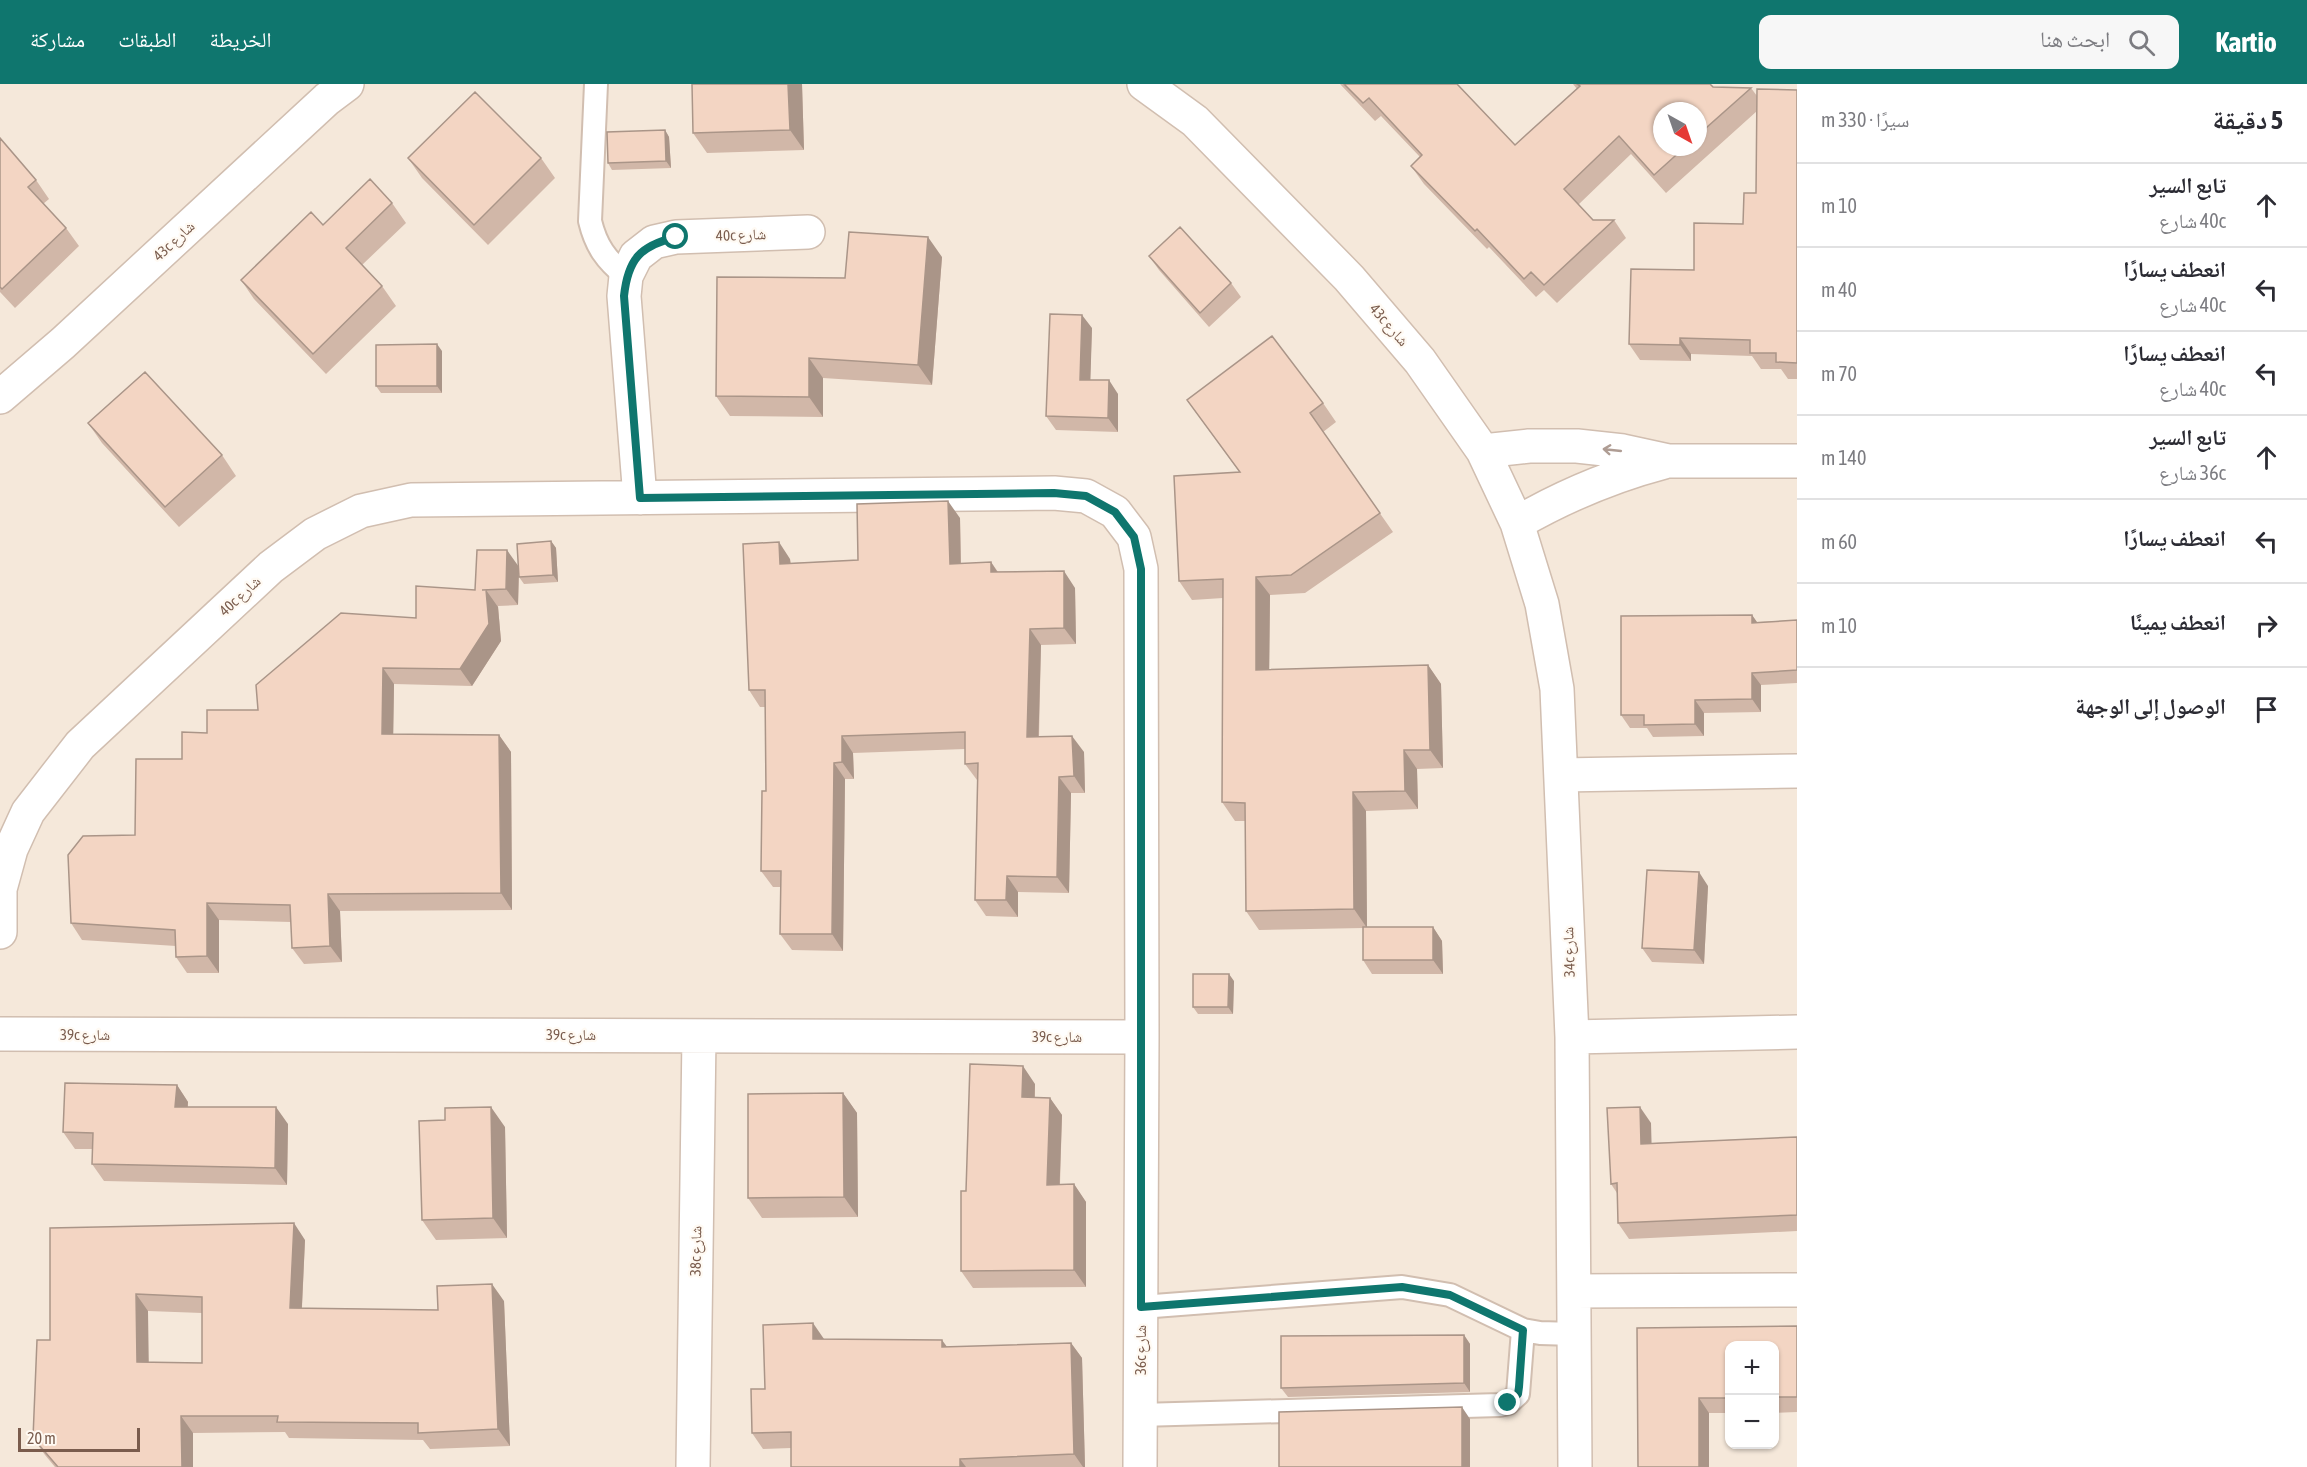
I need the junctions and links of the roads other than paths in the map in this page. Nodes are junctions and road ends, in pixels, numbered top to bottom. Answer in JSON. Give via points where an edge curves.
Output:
{"nodes":[{"id":1,"x":347,"y":84,"type":"edge"},
{"id":2,"x":596,"y":84,"type":"edge"},
{"id":3,"x":1144,"y":84,"type":"edge"},
{"id":4,"x":808,"y":232,"type":"dead end"},
{"id":5,"x":626,"y":276,"type":"junction"},
{"id":6,"x":0,"y":397,"type":"edge"},
{"id":7,"x":1483,"y":451,"type":"junction"},
{"id":8,"x":1669,"y":461,"type":"junction"},
{"id":9,"x":1797,"y":461,"type":"edge"},
{"id":10,"x":1054,"y":493,"type":"joint"},
{"id":11,"x":640,"y":498,"type":"junction"},
{"id":12,"x":1517,"y":523,"type":"junction"},
{"id":13,"x":1797,"y":771,"type":"edge"},
{"id":14,"x":1561,"y":775,"type":"junction"},
{"id":15,"x":0,"y":932,"type":"edge"},
{"id":16,"x":1797,"y":1032,"type":"edge"},
{"id":17,"x":0,"y":1034,"type":"edge"},
{"id":18,"x":699,"y":1036,"type":"junction"},
{"id":19,"x":1142,"y":1037,"type":"junction"},
{"id":20,"x":1572,"y":1037,"type":"junction"},
{"id":21,"x":1797,"y":1290,"type":"edge"},
{"id":22,"x":1574,"y":1291,"type":"junction"},
{"id":23,"x":1141,"y":1307,"type":"junction"},
{"id":24,"x":1523,"y":1330,"type":"junction"},
{"id":25,"x":1574,"y":1334,"type":"junction"},
{"id":26,"x":1140,"y":1415,"type":"junction"},
{"id":27,"x":693,"y":1467,"type":"edge"},
{"id":28,"x":1140,"y":1467,"type":"edge"},
{"id":29,"x":1575,"y":1467,"type":"edge"}],
"edges":[{"from":1,"to":6,"type":"street","name":"43c شارع"},
{"from":2,"to":5,"type":"lane","via":[[590,221],[602,253]]},
{"from":3,"to":7,"type":"street","name":"43c شارع","via":[[1195,121],[1349,278],[1420,361]]},
{"from":4,"to":5,"type":"street","name":"40c شارع","via":[[676,237],[654,242],[636,256]]},
{"from":5,"to":11,"type":"street","via":[[624,296]]},
{"from":8,"to":7,"type":"street","one_way":true,"via":[[1577,446]]},
{"from":7,"to":12,"type":"street","name":"34c شارع"},
{"from":8,"to":9,"type":"street"},
{"from":8,"to":12,"type":"street","via":[[1590,485]]},
{"from":10,"to":11,"type":"street","name":"40c شارع"},
{"from":10,"to":19,"type":"street","name":"36c شارع","via":[[1086,496],[1115,512],[1134,537],[1141,569]]},
{"from":11,"to":15,"type":"street","name":"40c شارع","via":[[411,500],[361,511],[315,534],[271,567],[80,745],[54,777],[28,812],[11,849],[0,889]]},
{"from":12,"to":14,"type":"street","name":"34c شارع","via":[[1542,604],[1557,689]]},
{"from":13,"to":14,"type":"street"},
{"from":14,"to":20,"type":"street","name":"34c شارع"},
{"from":16,"to":20,"type":"street"},
{"from":17,"to":18,"type":"street","name":"39c شارع"},
{"from":18,"to":19,"type":"street","name":"39c شارع"},
{"from":18,"to":27,"type":"street","name":"38c شارع"},
{"from":19,"to":23,"type":"street","name":"36c شارع"},
{"from":20,"to":22,"type":"street","name":"34c شارع"},
{"from":21,"to":22,"type":"street"},
{"from":22,"to":25,"type":"street","name":"34c شارع"},
{"from":23,"to":24,"type":"lane","via":[[1402,1287],[1450,1295]]},
{"from":23,"to":26,"type":"street","name":"36c شارع"},
{"from":24,"to":25,"type":"lane"},
{"from":24,"to":26,"type":"lane","via":[[1518,1394],[1500,1405]]},
{"from":25,"to":29,"type":"street","name":"34c شارع"},
{"from":26,"to":28,"type":"street","name":"36c شارع"}]}
